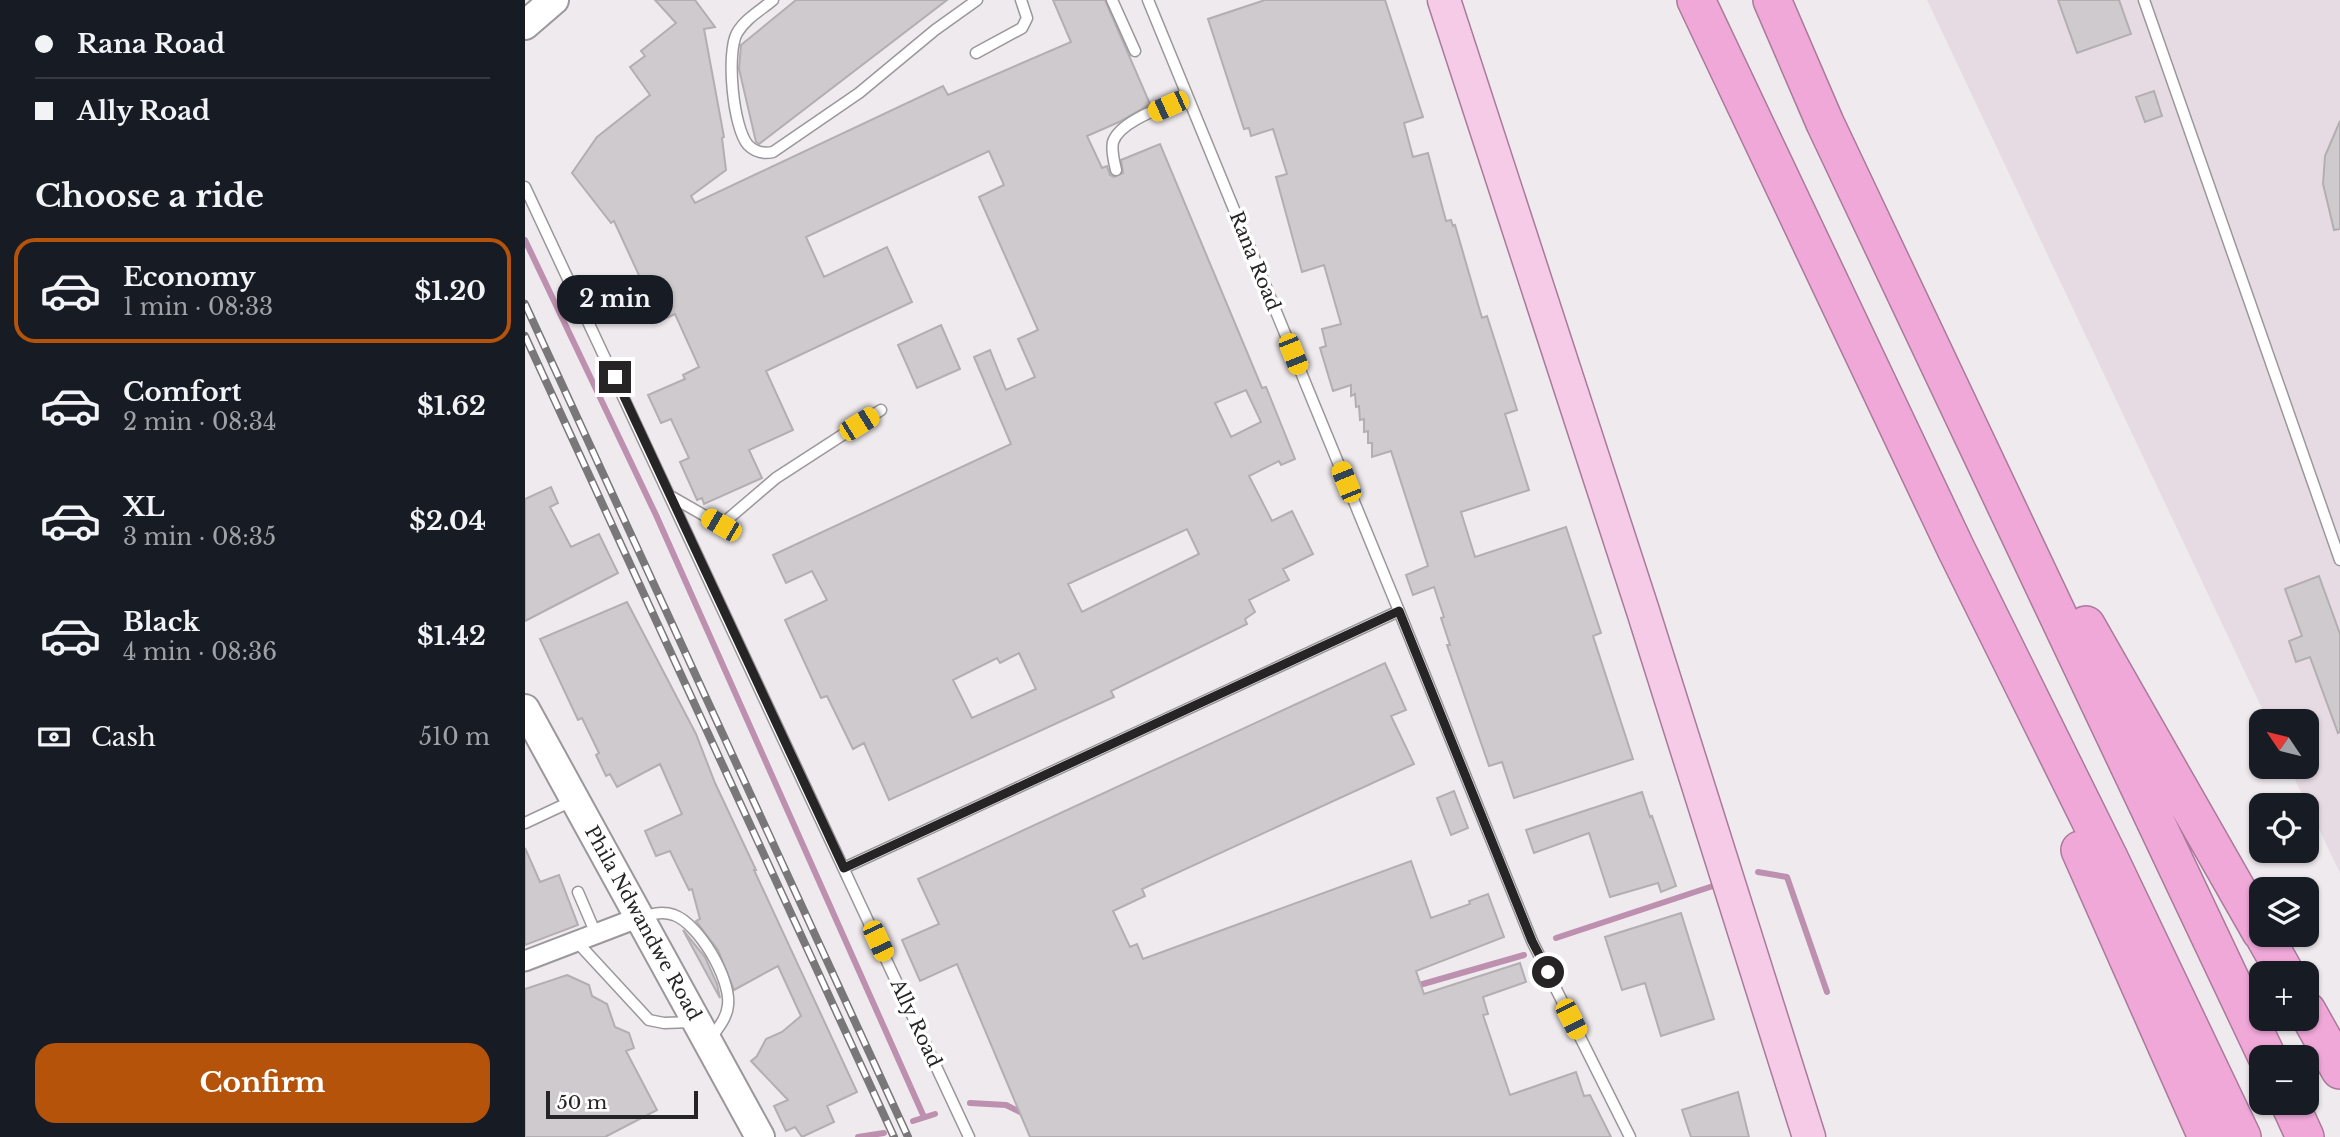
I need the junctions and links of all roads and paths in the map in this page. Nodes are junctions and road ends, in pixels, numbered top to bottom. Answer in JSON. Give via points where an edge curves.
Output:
{"nodes":[{"id":1,"x":554,"y":0,"type":"edge"},
{"id":2,"x":773,"y":0,"type":"edge"},
{"id":3,"x":977,"y":0,"type":"edge"},
{"id":4,"x":1021,"y":0,"type":"edge"},
{"id":5,"x":1112,"y":0,"type":"edge"},
{"id":6,"x":1148,"y":0,"type":"edge"},
{"id":7,"x":1444,"y":0,"type":"edge"},
{"id":8,"x":1696,"y":0,"type":"edge"},
{"id":9,"x":1772,"y":0,"type":"edge"},
{"id":10,"x":2144,"y":0,"type":"edge"},
{"id":11,"x":525,"y":25,"type":"edge"},
{"id":12,"x":1135,"y":51,"type":"dead end"},
{"id":13,"x":976,"y":52,"type":"dead end"},
{"id":14,"x":1188,"y":97,"type":"junction"},
{"id":15,"x":1116,"y":170,"type":"dead end"},
{"id":16,"x":525,"y":187,"type":"edge"},
{"id":17,"x":881,"y":410,"type":"dead end"},
{"id":18,"x":1999,"y":492,"type":"junction"},
{"id":19,"x":671,"y":496,"type":"junction"},
{"id":20,"x":1956,"y":549,"type":"junction"},
{"id":21,"x":2340,"y":560,"type":"edge"},
{"id":22,"x":1399,"y":611,"type":"junction"},
{"id":23,"x":525,"y":709,"type":"edge"},
{"id":24,"x":576,"y":800,"type":"junction"},
{"id":25,"x":525,"y":823,"type":"edge"},
{"id":26,"x":844,"y":868,"type":"junction"},
{"id":27,"x":578,"y":892,"type":"dead end"},
{"id":28,"x":2249,"y":910,"type":"edge"},
{"id":29,"x":640,"y":918,"type":"junction"},
{"id":30,"x":596,"y":934,"type":"junction"},
{"id":31,"x":577,"y":942,"type":"junction"},
{"id":32,"x":525,"y":961,"type":"edge"},
{"id":33,"x":2318,"y":1031,"type":"edge"},
{"id":34,"x":703,"y":1032,"type":"junction"},
{"id":35,"x":2261,"y":1045,"type":"edge"},
{"id":36,"x":2340,"y":1070,"type":"edge"},
{"id":37,"x":2295,"y":1115,"type":"edge"},
{"id":38,"x":760,"y":1137,"type":"edge"},
{"id":39,"x":969,"y":1137,"type":"edge"},
{"id":40,"x":1630,"y":1137,"type":"edge"},
{"id":41,"x":1809,"y":1137,"type":"edge"},
{"id":42,"x":2207,"y":1137,"type":"edge"},
{"id":43,"x":2242,"y":1137,"type":"edge"},
{"id":44,"x":2305,"y":1137,"type":"edge"}],
"edges":[{"from":1,"to":11,"type":"street"},
{"from":2,"to":3,"type":"lane","via":[[737,32],[730,57],[744,139],[762,153],[773,152],[826,116]]},
{"from":4,"to":13,"type":"lane","via":[[1026,12],[1022,28]]},
{"from":5,"to":12,"type":"lane"},
{"from":6,"to":14,"type":"lane","name":"Rana Road"},
{"from":7,"to":41,"type":"main road"},
{"from":8,"to":20,"type":"highway"},
{"from":9,"to":18,"type":"highway"},
{"from":10,"to":21,"type":"lane"},
{"from":14,"to":15,"type":"lane","via":[[1119,132],[1113,148]]},
{"from":14,"to":22,"type":"lane","name":"Rana Road"},
{"from":16,"to":19,"type":"lane","name":"Ally Road"},
{"from":17,"to":19,"type":"lane","via":[[776,478],[721,525]]},
{"from":18,"to":28,"type":"highway","via":[[2080,615]]},
{"from":18,"to":35,"type":"highway"},
{"from":19,"to":26,"type":"lane","name":"Ally Road"},
{"from":20,"to":42,"type":"highway","via":[[2098,894]]},
{"from":20,"to":43,"type":"highway"},
{"from":22,"to":26,"type":"lane"},
{"from":22,"to":40,"type":"lane","name":"Rana Road","via":[[1532,941]]},
{"from":23,"to":24,"type":"street","name":"Phila Ndwandwe Road"},
{"from":24,"to":25,"type":"lane"},
{"from":24,"to":29,"type":"street","name":"Phila Ndwandwe Road"},
{"from":26,"to":39,"type":"lane","name":"Ally Road"},
{"from":27,"to":30,"type":"lane"},
{"from":29,"to":30,"type":"street"},
{"from":29,"to":34,"type":"street","name":"Phila Ndwandwe Road"},
{"from":29,"to":34,"type":"lane","via":[[659,912],[683,919],[715,962],[729,1004],[722,1024]]},
{"from":30,"to":31,"type":"street"},
{"from":31,"to":32,"type":"street"},
{"from":31,"to":34,"type":"lane","via":[[649,1020]]},
{"from":33,"to":36,"type":"highway"},
{"from":34,"to":38,"type":"street","name":"Phila Ndwandwe Road"},
{"from":37,"to":44,"type":"highway"}]}
